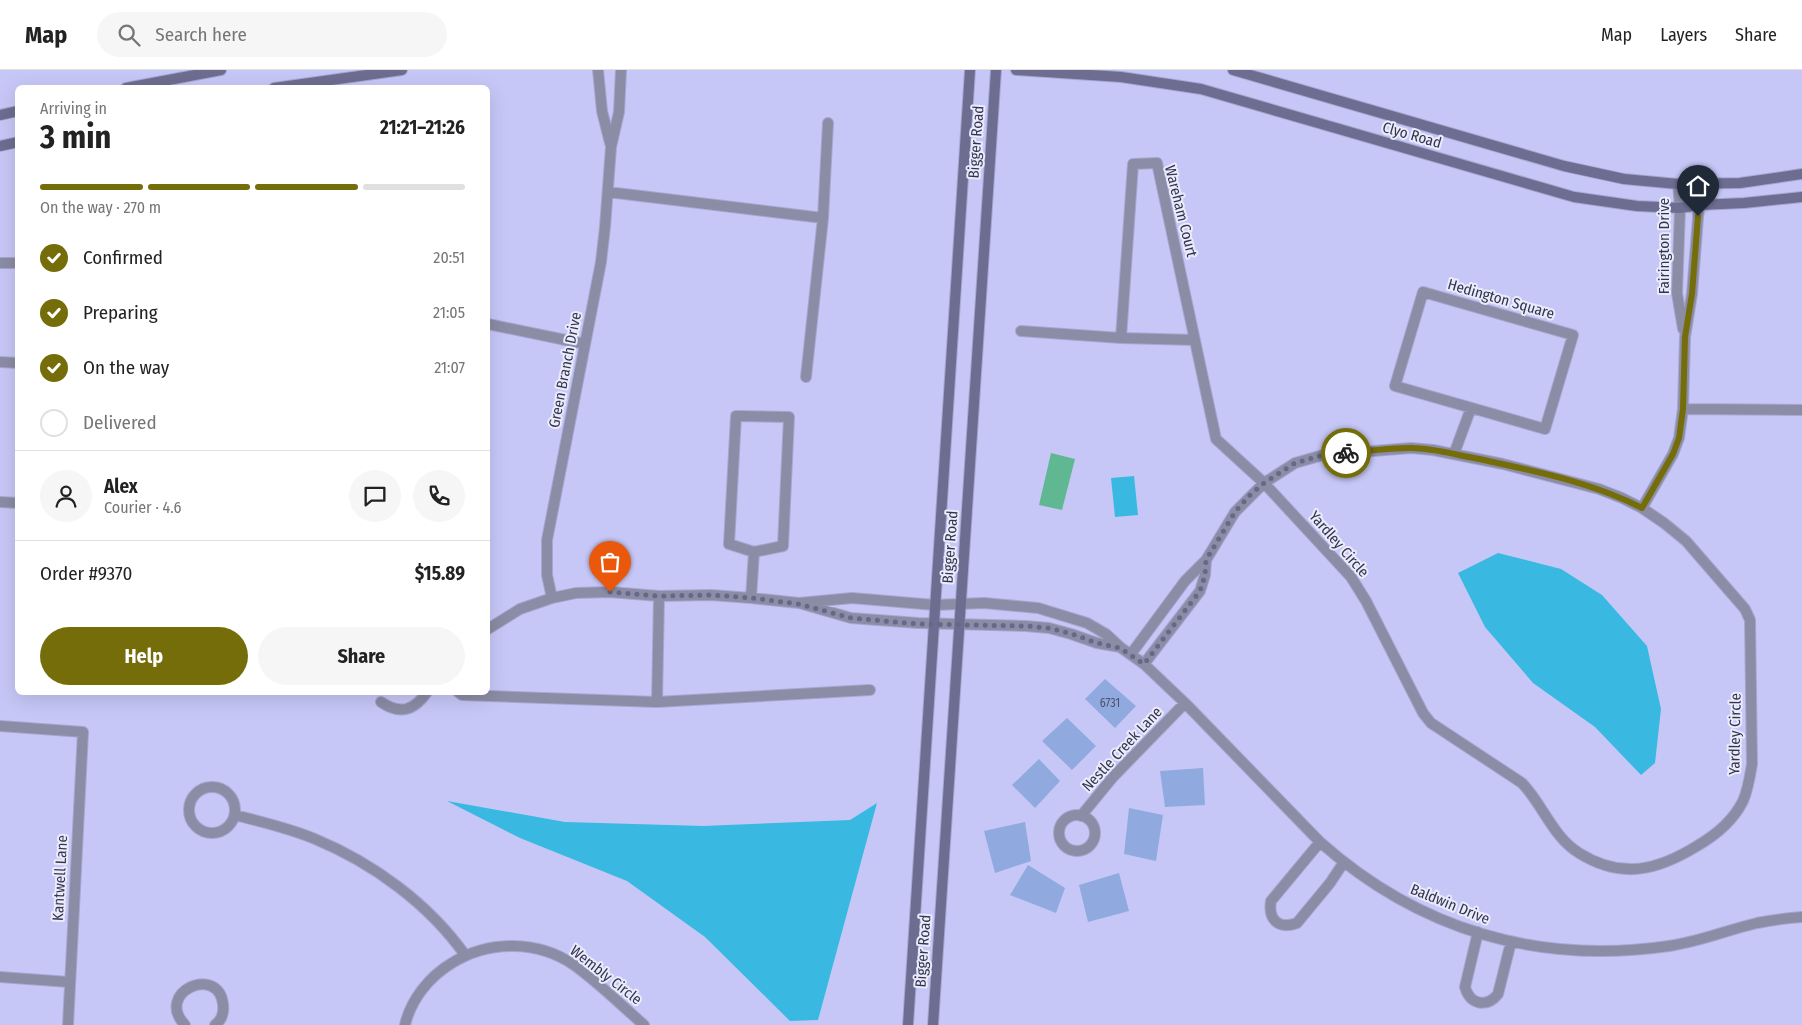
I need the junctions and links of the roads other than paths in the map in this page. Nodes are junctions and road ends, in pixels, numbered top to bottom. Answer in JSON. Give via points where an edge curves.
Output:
{"nodes":[{"id":1,"x":221,"y":70,"type":"edge"},
{"id":2,"x":402,"y":70,"type":"edge"},
{"id":3,"x":598,"y":70,"type":"edge"},
{"id":4,"x":620,"y":70,"type":"edge"},
{"id":5,"x":970,"y":70,"type":"edge"},
{"id":6,"x":996,"y":70,"type":"edge"},
{"id":7,"x":1016,"y":70,"type":"edge"},
{"id":8,"x":1233,"y":70,"type":"edge"},
{"id":9,"x":142,"y":85,"type":"edge"},
{"id":10,"x":295,"y":85,"type":"edge"},
{"id":11,"x":15,"y":112,"type":"edge"},
{"id":12,"x":0,"y":115,"type":"edge"},
{"id":13,"x":828,"y":122,"type":"dead end"},
{"id":14,"x":15,"y":143,"type":"edge"},
{"id":15,"x":0,"y":146,"type":"edge"},
{"id":16,"x":611,"y":147,"type":"junction"},
{"id":17,"x":1802,"y":174,"type":"edge"},
{"id":18,"x":1699,"y":183,"type":"junction"},
{"id":19,"x":1678,"y":184,"type":"junction"},
{"id":20,"x":608,"y":192,"type":"junction"},
{"id":21,"x":1802,"y":197,"type":"edge"},
{"id":22,"x":1699,"y":205,"type":"junction"},
{"id":23,"x":1680,"y":208,"type":"junction"},
{"id":24,"x":823,"y":218,"type":"junction"},
{"id":25,"x":0,"y":262,"type":"edge"},
{"id":26,"x":15,"y":263,"type":"edge"},
{"id":27,"x":490,"y":324,"type":"edge"},
{"id":28,"x":1021,"y":331,"type":"dead end"},
{"id":29,"x":1685,"y":337,"type":"junction"},
{"id":30,"x":1121,"y":338,"type":"junction"},
{"id":31,"x":1195,"y":340,"type":"junction"},
{"id":32,"x":585,"y":344,"type":"junction"},
{"id":33,"x":0,"y":362,"type":"edge"},
{"id":34,"x":15,"y":363,"type":"edge"},
{"id":35,"x":806,"y":377,"type":"dead end"},
{"id":36,"x":1471,"y":408,"type":"junction"},
{"id":37,"x":1683,"y":409,"type":"junction"},
{"id":38,"x":1802,"y":410,"type":"edge"},
{"id":39,"x":1454,"y":454,"type":"junction"},
{"id":40,"x":1264,"y":483,"type":"junction"},
{"id":41,"x":0,"y":502,"type":"edge"},
{"id":42,"x":15,"y":503,"type":"edge"},
{"id":43,"x":1642,"y":508,"type":"junction"},
{"id":44,"x":754,"y":552,"type":"junction"},
{"id":45,"x":1206,"y":560,"type":"junction"},
{"id":46,"x":659,"y":596,"type":"junction"},
{"id":47,"x":552,"y":598,"type":"junction"},
{"id":48,"x":752,"y":598,"type":"junction"},
{"id":49,"x":799,"y":604,"type":"junction"},
{"id":50,"x":961,"y":604,"type":"junction"},
{"id":51,"x":935,"y":605,"type":"junction"},
{"id":52,"x":934,"y":624,"type":"junction"},
{"id":53,"x":960,"y":624,"type":"junction"},
{"id":54,"x":490,"y":628,"type":"edge"},
{"id":55,"x":1120,"y":648,"type":"junction"},
{"id":56,"x":1131,"y":654,"type":"junction"},
{"id":57,"x":1144,"y":664,"type":"junction"},
{"id":58,"x":870,"y":690,"type":"dead end"},
{"id":59,"x":424,"y":695,"type":"edge"},
{"id":60,"x":462,"y":695,"type":"edge"},
{"id":61,"x":381,"y":702,"type":"dead end"},
{"id":62,"x":657,"y":702,"type":"junction"},
{"id":63,"x":1185,"y":702,"type":"junction"},
{"id":64,"x":0,"y":726,"type":"edge"},
{"id":65,"x":235,"y":815,"type":"junction"},
{"id":66,"x":1082,"y":816,"type":"dead end"},
{"id":67,"x":1320,"y":842,"type":"junction"},
{"id":68,"x":1344,"y":862,"type":"junction"},
{"id":69,"x":1802,"y":917,"type":"edge"},
{"id":70,"x":1478,"y":932,"type":"junction"},
{"id":71,"x":1510,"y":942,"type":"junction"},
{"id":72,"x":465,"y":955,"type":"junction"},
{"id":73,"x":0,"y":977,"type":"edge"},
{"id":74,"x":69,"y":982,"type":"junction"},
{"id":75,"x":642,"y":1024,"type":"edge"},
{"id":76,"x":68,"y":1025,"type":"edge"},
{"id":77,"x":185,"y":1025,"type":"edge"},
{"id":78,"x":215,"y":1025,"type":"edge"},
{"id":79,"x":405,"y":1025,"type":"edge"},
{"id":80,"x":908,"y":1025,"type":"edge"},
{"id":81,"x":933,"y":1025,"type":"edge"}],
"edges":[{"from":1,"to":9,"type":"street"},
{"from":2,"to":10,"type":"street"},
{"from":3,"to":16,"type":"street","name":"Green Branch Drive","via":[[602,111]]},
{"from":4,"to":16,"type":"street","name":"Green Branch Drive","via":[[619,112]]},
{"from":5,"to":51,"type":"street","name":"Bigger Road"},
{"from":6,"to":50,"type":"street","name":"Bigger Road"},
{"from":7,"to":23,"type":"street","name":"Clyo Road","via":[[1120,77],[1201,89],[1574,197],[1636,206]]},
{"from":8,"to":19,"type":"street","name":"Clyo Road","via":[[1564,166],[1624,179]]},
{"from":11,"to":12,"type":"street"},
{"from":13,"to":24,"type":"street"},
{"from":14,"to":15,"type":"street"},
{"from":16,"to":20,"type":"street","name":"Green Branch Drive"},
{"from":17,"to":18,"type":"street","name":"Clyo Road","via":[[1740,183]]},
{"from":18,"to":19,"type":"street","name":"Clyo Road"},
{"from":18,"to":22,"type":"street","name":"Fairington Drive"},
{"from":19,"to":23,"type":"street","name":"Fairington Drive"},
{"from":20,"to":24,"type":"street"},
{"from":20,"to":32,"type":"street","name":"Green Branch Drive","via":[[601,262]]},
{"from":21,"to":22,"type":"street","name":"Clyo Road"},
{"from":22,"to":23,"type":"street","name":"Clyo Road"},
{"from":22,"to":29,"type":"street","name":"Fairington Drive"},
{"from":23,"to":29,"type":"street","name":"Fairington Drive","via":[[1677,293]]},
{"from":24,"to":35,"type":"street"},
{"from":25,"to":26,"type":"street"},
{"from":27,"to":32,"type":"street"},
{"from":28,"to":30,"type":"street"},
{"from":29,"to":37,"type":"street","name":"Fairington Drive"},
{"from":30,"to":31,"type":"street"},
{"from":30,"to":31,"type":"street","name":"Wareham Court","via":[[1133,164],[1157,163]]},
{"from":31,"to":40,"type":"street","name":"Wareham Court","via":[[1216,439]]},
{"from":32,"to":47,"type":"street","name":"Green Branch Drive","via":[[547,540],[547,575]]},
{"from":33,"to":34,"type":"street"},
{"from":36,"to":36,"type":"street","name":"Hedington Square","via":[[1545,429],[1573,335],[1423,292],[1395,386]]},
{"from":36,"to":39,"type":"street"},
{"from":37,"to":38,"type":"street"},
{"from":37,"to":43,"type":"street","name":"Fairington Drive","via":[[1673,454]]},
{"from":39,"to":40,"type":"street","name":"Yardley Circle","via":[[1411,448],[1323,455],[1295,463]]},
{"from":39,"to":43,"type":"street","name":"Yardley Circle","via":[[1599,489]]},
{"from":40,"to":43,"type":"street","name":"Yardley Circle","via":[[1351,578],[1431,723],[1522,783],[1566,842],[1579,853],[1618,868],[1641,869],[1676,860],[1717,833],[1743,800],[1752,764],[1748,614],[1686,541]]},
{"from":40,"to":45,"type":"street","name":"Yardley Circle","via":[[1235,512]]},
{"from":41,"to":42,"type":"street"},
{"from":44,"to":44,"type":"street","via":[[729,544],[736,416],[789,417],[783,546]]},
{"from":44,"to":48,"type":"street"},
{"from":45,"to":56,"type":"street","name":"Yardley Circle","via":[[1184,582]]},
{"from":45,"to":57,"type":"street","name":"Yardley Circle","via":[[1200,591]]},
{"from":46,"to":47,"type":"street","via":[[610,592]]},
{"from":46,"to":48,"type":"street"},
{"from":46,"to":62,"type":"street"},
{"from":47,"to":54,"type":"street","via":[[520,609]]},
{"from":48,"to":49,"type":"street"},
{"from":49,"to":51,"type":"street","name":"Baldwin Drive","via":[[852,598]]},
{"from":49,"to":52,"type":"street","name":"Baldwin Drive","via":[[851,618]]},
{"from":50,"to":51,"type":"street","name":"Baldwin Drive"},
{"from":50,"to":53,"type":"street","name":"Bigger Road"},
{"from":50,"to":55,"type":"street","name":"Baldwin Drive","via":[[1038,608],[1064,614],[1088,623]]},
{"from":51,"to":52,"type":"street","name":"Bigger Road"},
{"from":52,"to":53,"type":"street","name":"Baldwin Drive"},
{"from":52,"to":80,"type":"street","name":"Bigger Road"},
{"from":53,"to":55,"type":"street","name":"Baldwin Drive","via":[[1049,628]]},
{"from":53,"to":81,"type":"street","name":"Bigger Road"},
{"from":55,"to":56,"type":"street","name":"Baldwin Drive"},
{"from":56,"to":57,"type":"street","name":"Baldwin Drive"},
{"from":57,"to":63,"type":"street","name":"Baldwin Drive"},
{"from":58,"to":62,"type":"street"},
{"from":59,"to":61,"type":"street","via":[[414,707],[406,709]]},
{"from":60,"to":62,"type":"street"},
{"from":63,"to":66,"type":"street","name":"Nestle Creek Lane","via":[[1113,777]]},
{"from":63,"to":67,"type":"street","name":"Baldwin Drive"},
{"from":64,"to":74,"type":"street","name":"Kantwell Lane","via":[[83,732]]},
{"from":65,"to":65,"type":"street","via":[[232,799],[221,788],[205,788],[192,796],[189,804],[190,818],[199,830],[206,833],[221,832]]},
{"from":65,"to":72,"type":"street","via":[[316,839],[372,869],[432,916]]},
{"from":67,"to":68,"type":"street","name":"Baldwin Drive"},
{"from":67,"to":68,"type":"street","via":[[1271,901],[1270,910],[1276,921],[1283,925],[1297,923]]},
{"from":68,"to":70,"type":"street","name":"Baldwin Drive","via":[[1417,909]]},
{"from":69,"to":71,"type":"street","name":"Baldwin Drive","via":[[1756,923],[1670,946],[1626,951],[1547,949]]},
{"from":70,"to":71,"type":"street","name":"Baldwin Drive"},
{"from":70,"to":71,"type":"street","via":[[1465,987],[1467,994],[1478,1003],[1494,1000],[1498,994]]},
{"from":72,"to":75,"type":"street","name":"Wembly Circle","via":[[504,945],[540,949],[574,965]]},
{"from":72,"to":79,"type":"street","name":"Wembly Circle","via":[[427,983]]},
{"from":73,"to":74,"type":"street"},
{"from":74,"to":76,"type":"street","name":"Kantwell Lane"},
{"from":77,"to":78,"type":"street","via":[[179,1018],[177,1003],[184,990],[198,984],[213,988],[223,1000],[222,1015]]}]}
